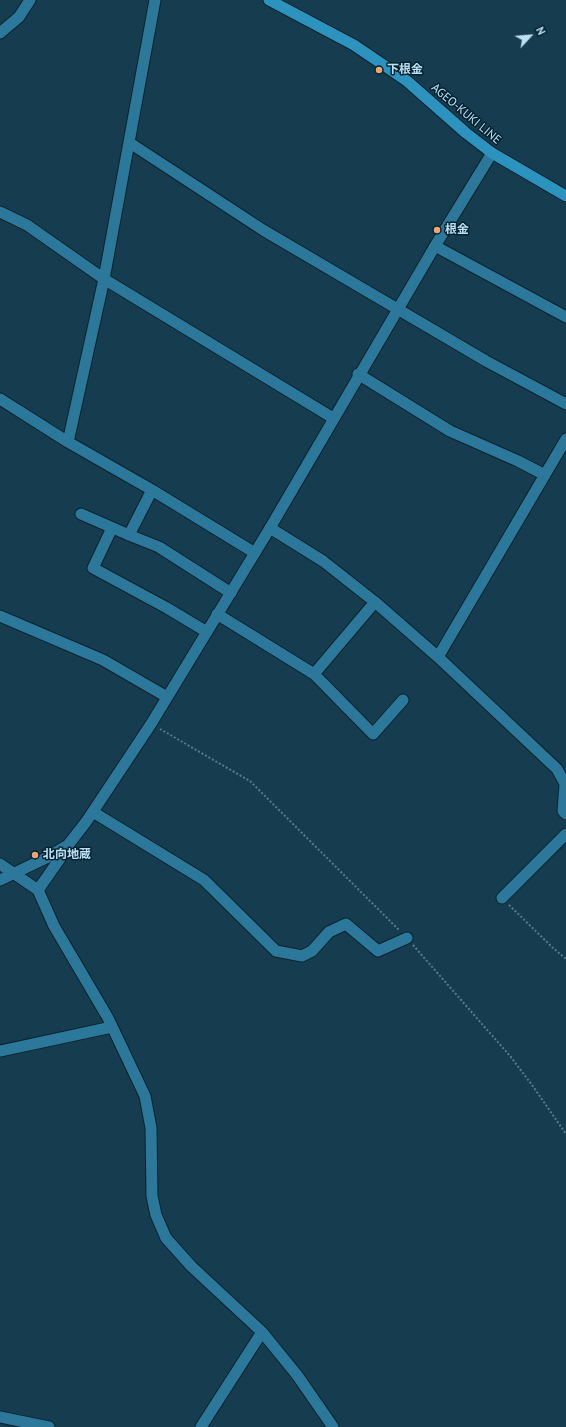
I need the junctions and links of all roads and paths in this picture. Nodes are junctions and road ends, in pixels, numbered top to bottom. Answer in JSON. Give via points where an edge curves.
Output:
{"nodes":[{"id":1,"x":30,"y":0,"type":"edge"},
{"id":2,"x":155,"y":0,"type":"edge"},
{"id":3,"x":269,"y":0,"type":"edge"},
{"id":4,"x":0,"y":33,"type":"edge"},
{"id":5,"x":130,"y":143,"type":"junction"},
{"id":6,"x":492,"y":153,"type":"junction"},
{"id":7,"x":566,"y":196,"type":"edge"},
{"id":8,"x":0,"y":212,"type":"edge"},
{"id":9,"x":435,"y":246,"type":"junction"},
{"id":10,"x":104,"y":279,"type":"junction"},
{"id":11,"x":398,"y":310,"type":"junction"},
{"id":12,"x":566,"y":317,"type":"edge"},
{"id":13,"x":358,"y":374,"type":"junction"},
{"id":14,"x":0,"y":399,"type":"edge"},
{"id":15,"x":566,"y":404,"type":"edge"},
{"id":16,"x":333,"y":418,"type":"junction"},
{"id":17,"x":566,"y":439,"type":"edge"},
{"id":18,"x":68,"y":442,"type":"junction"},
{"id":19,"x":545,"y":476,"type":"junction"},
{"id":20,"x":152,"y":490,"type":"junction"},
{"id":21,"x":81,"y":514,"type":"dead end"},
{"id":22,"x":112,"y":528,"type":"junction"},
{"id":23,"x":270,"y":528,"type":"junction"},
{"id":24,"x":129,"y":535,"type":"junction"},
{"id":25,"x":255,"y":553,"type":"junction"},
{"id":26,"x":230,"y":593,"type":"junction"},
{"id":27,"x":375,"y":602,"type":"junction"},
{"id":28,"x":218,"y":614,"type":"junction"},
{"id":29,"x":0,"y":616,"type":"edge"},
{"id":30,"x":207,"y":632,"type":"junction"},
{"id":31,"x":438,"y":657,"type":"junction"},
{"id":32,"x":314,"y":674,"type":"junction"},
{"id":33,"x":167,"y":697,"type":"junction"},
{"id":34,"x":403,"y":700,"type":"dead end"},
{"id":35,"x":151,"y":724,"type":"junction"},
{"id":36,"x":93,"y":812,"type":"junction"},
{"id":37,"x":566,"y":814,"type":"edge"},
{"id":38,"x":566,"y":834,"type":"edge"},
{"id":39,"x":68,"y":845,"type":"junction"},
{"id":40,"x":0,"y":864,"type":"edge"},
{"id":41,"x":13,"y":874,"type":"junction"},
{"id":42,"x":0,"y":880,"type":"edge"},
{"id":43,"x":38,"y":890,"type":"junction"},
{"id":44,"x":502,"y":898,"type":"joint"},
{"id":45,"x":407,"y":938,"type":"junction"},
{"id":46,"x":566,"y":959,"type":"edge"},
{"id":47,"x":112,"y":1027,"type":"junction"},
{"id":48,"x":0,"y":1051,"type":"edge"},
{"id":49,"x":566,"y":1134,"type":"edge"},
{"id":50,"x":262,"y":1332,"type":"junction"},
{"id":51,"x":0,"y":1417,"type":"edge"},
{"id":52,"x":49,"y":1427,"type":"edge"},
{"id":53,"x":201,"y":1427,"type":"edge"},
{"id":54,"x":333,"y":1427,"type":"edge"}],
"edges":[{"from":1,"to":4,"type":"street","via":[[19,17]]},
{"from":2,"to":5,"type":"street"},
{"from":3,"to":6,"type":"main road","name":"AGEO-KUKI LINE","via":[[354,45],[400,76]]},
{"from":5,"to":10,"type":"street"},
{"from":5,"to":11,"type":"street","via":[[263,230]]},
{"from":6,"to":7,"type":"main road","name":"AGEO-KUKI LINE"},
{"from":6,"to":9,"type":"street"},
{"from":8,"to":10,"type":"street","via":[[27,225]]},
{"from":9,"to":11,"type":"street"},
{"from":9,"to":12,"type":"street"},
{"from":10,"to":16,"type":"street"},
{"from":10,"to":18,"type":"street"},
{"from":11,"to":13,"type":"street"},
{"from":11,"to":15,"type":"street"},
{"from":13,"to":16,"type":"street"},
{"from":13,"to":19,"type":"street","via":[[450,431]]},
{"from":14,"to":18,"type":"street"},
{"from":16,"to":23,"type":"street"},
{"from":17,"to":19,"type":"street"},
{"from":18,"to":20,"type":"street"},
{"from":19,"to":31,"type":"street"},
{"from":20,"to":24,"type":"street"},
{"from":20,"to":25,"type":"street"},
{"from":21,"to":22,"type":"street"},
{"from":22,"to":24,"type":"street"},
{"from":22,"to":30,"type":"street","via":[[93,568]]},
{"from":23,"to":25,"type":"street"},
{"from":23,"to":27,"type":"street","via":[[323,561]]},
{"from":24,"to":26,"type":"street","via":[[159,546]]},
{"from":25,"to":26,"type":"street"},
{"from":26,"to":28,"type":"street"},
{"from":27,"to":31,"type":"street"},
{"from":27,"to":32,"type":"street"},
{"from":28,"to":30,"type":"street"},
{"from":28,"to":32,"type":"street"},
{"from":29,"to":33,"type":"street","via":[[103,660]]},
{"from":30,"to":33,"type":"street"},
{"from":31,"to":37,"type":"street","via":[[557,769],[565,784],[563,811]]},
{"from":32,"to":34,"type":"street","via":[[373,734]]},
{"from":33,"to":35,"type":"street"},
{"from":35,"to":36,"type":"street"},
{"from":35,"to":45,"type":"path","via":[[250,781]]},
{"from":36,"to":39,"type":"street"},
{"from":36,"to":45,"type":"street","via":[[204,880],[276,951],[302,956],[312,951],[329,932],[346,924],[378,951]]},
{"from":38,"to":44,"type":"street"},
{"from":39,"to":41,"type":"street"},
{"from":39,"to":43,"type":"street"},
{"from":40,"to":41,"type":"street"},
{"from":41,"to":42,"type":"street"},
{"from":41,"to":43,"type":"street"},
{"from":43,"to":47,"type":"street","via":[[54,926]]},
{"from":44,"to":46,"type":"path"},
{"from":45,"to":49,"type":"path","via":[[510,1056]]},
{"from":47,"to":48,"type":"street"},
{"from":47,"to":50,"type":"street","via":[[145,1096],[151,1128],[152,1196],[156,1216],[166,1238],[191,1266]]},
{"from":50,"to":53,"type":"street"},
{"from":50,"to":54,"type":"street","via":[[297,1375]]},
{"from":51,"to":52,"type":"street"}]}
